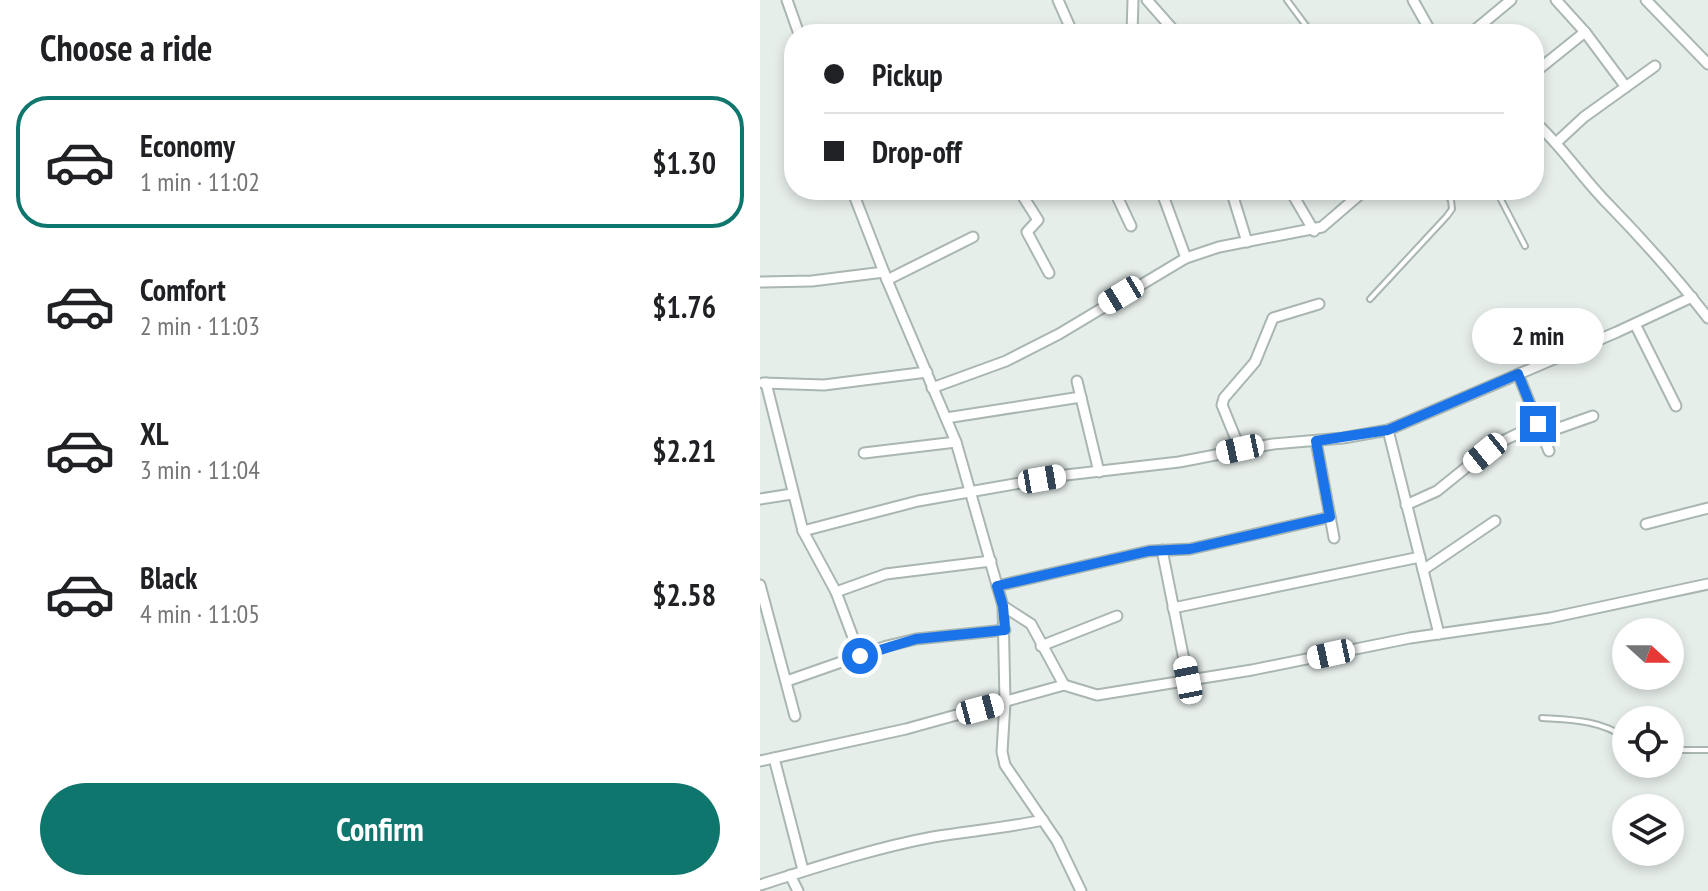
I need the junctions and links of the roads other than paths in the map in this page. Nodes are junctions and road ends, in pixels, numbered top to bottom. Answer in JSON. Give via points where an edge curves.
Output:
{"nodes":[{"id":1,"x":787,"y":0,"type":"edge"},
{"id":2,"x":1058,"y":0,"type":"edge"},
{"id":3,"x":1133,"y":0,"type":"edge"},
{"id":4,"x":1147,"y":0,"type":"edge"},
{"id":5,"x":1287,"y":0,"type":"edge"},
{"id":6,"x":1413,"y":0,"type":"edge"},
{"id":7,"x":1511,"y":0,"type":"edge"},
{"id":8,"x":1556,"y":0,"type":"edge"},
{"id":9,"x":1646,"y":0,"type":"edge"},
{"id":10,"x":795,"y":24,"type":"edge"},
{"id":11,"x":1069,"y":24,"type":"edge"},
{"id":12,"x":1132,"y":24,"type":"edge"},
{"id":13,"x":1168,"y":24,"type":"edge"},
{"id":14,"x":1305,"y":24,"type":"edge"},
{"id":15,"x":1426,"y":24,"type":"edge"},
{"id":16,"x":1482,"y":24,"type":"edge"},
{"id":17,"x":1585,"y":32,"type":"junction"},
{"id":18,"x":1708,"y":64,"type":"edge"},
{"id":19,"x":1544,"y":65,"type":"edge"},
{"id":20,"x":1655,"y":66,"type":"dead end"},
{"id":21,"x":1626,"y":87,"type":"junction"},
{"id":22,"x":1544,"y":130,"type":"edge"},
{"id":23,"x":1557,"y":142,"type":"junction"},
{"id":24,"x":856,"y":200,"type":"edge"},
{"id":25,"x":1025,"y":200,"type":"edge"},
{"id":26,"x":1119,"y":200,"type":"edge"},
{"id":27,"x":1165,"y":200,"type":"edge"},
{"id":28,"x":1234,"y":200,"type":"edge"},
{"id":29,"x":1296,"y":200,"type":"edge"},
{"id":30,"x":1353,"y":200,"type":"edge"},
{"id":31,"x":1451,"y":200,"type":"edge"},
{"id":32,"x":1501,"y":200,"type":"edge"},
{"id":33,"x":1131,"y":226,"type":"dead end"},
{"id":34,"x":1314,"y":231,"type":"junction"},
{"id":35,"x":973,"y":237,"type":"dead end"},
{"id":36,"x":1247,"y":242,"type":"junction"},
{"id":37,"x":1525,"y":246,"type":"dead end"},
{"id":38,"x":1186,"y":258,"type":"junction"},
{"id":39,"x":1049,"y":273,"type":"dead end"},
{"id":40,"x":885,"y":276,"type":"junction"},
{"id":41,"x":760,"y":282,"type":"edge"},
{"id":42,"x":1692,"y":297,"type":"junction"},
{"id":43,"x":1370,"y":299,"type":"dead end"},
{"id":44,"x":1319,"y":304,"type":"dead end"},
{"id":45,"x":1708,"y":318,"type":"edge"},
{"id":46,"x":1635,"y":324,"type":"junction"},
{"id":47,"x":927,"y":372,"type":"junction"},
{"id":48,"x":1518,"y":374,"type":"junction"},
{"id":49,"x":1077,"y":381,"type":"dead end"},
{"id":50,"x":763,"y":383,"type":"edge"},
{"id":51,"x":932,"y":388,"type":"junction"},
{"id":52,"x":1081,"y":397,"type":"junction"},
{"id":53,"x":1676,"y":406,"type":"dead end"},
{"id":54,"x":1593,"y":416,"type":"dead end"},
{"id":55,"x":946,"y":418,"type":"junction"},
{"id":56,"x":1540,"y":429,"type":"junction"},
{"id":57,"x":1388,"y":430,"type":"junction"},
{"id":58,"x":1316,"y":441,"type":"junction"},
{"id":59,"x":956,"y":442,"type":"junction"},
{"id":60,"x":1240,"y":449,"type":"junction"},
{"id":61,"x":1549,"y":451,"type":"dead end"},
{"id":62,"x":864,"y":453,"type":"dead end"},
{"id":63,"x":1099,"y":472,"type":"junction"},
{"id":64,"x":971,"y":492,"type":"junction"},
{"id":65,"x":792,"y":494,"type":"junction"},
{"id":66,"x":760,"y":499,"type":"edge"},
{"id":67,"x":1406,"y":505,"type":"junction"},
{"id":68,"x":1708,"y":508,"type":"edge"},
{"id":69,"x":1330,"y":517,"type":"junction"},
{"id":70,"x":1495,"y":521,"type":"dead end"},
{"id":71,"x":1646,"y":524,"type":"dead end"},
{"id":72,"x":803,"y":531,"type":"junction"},
{"id":73,"x":1334,"y":538,"type":"dead end"},
{"id":74,"x":1162,"y":550,"type":"junction"},
{"id":75,"x":1420,"y":557,"type":"junction"},
{"id":76,"x":991,"y":561,"type":"junction"},
{"id":77,"x":1423,"y":570,"type":"junction"},
{"id":78,"x":1708,"y":584,"type":"edge"},
{"id":79,"x":760,"y":585,"type":"edge"},
{"id":80,"x":997,"y":586,"type":"junction"},
{"id":81,"x":836,"y":592,"type":"junction"},
{"id":82,"x":1003,"y":606,"type":"junction"},
{"id":83,"x":1173,"y":608,"type":"junction"},
{"id":84,"x":1117,"y":616,"type":"dead end"},
{"id":85,"x":1005,"y":630,"type":"junction"},
{"id":86,"x":1439,"y":634,"type":"junction"},
{"id":87,"x":1041,"y":646,"type":"junction"},
{"id":88,"x":860,"y":656,"type":"junction"},
{"id":89,"x":1188,"y":680,"type":"junction"},
{"id":90,"x":787,"y":681,"type":"junction"},
{"id":91,"x":1064,"y":685,"type":"junction"},
{"id":92,"x":1005,"y":702,"type":"junction"},
{"id":93,"x":795,"y":716,"type":"dead end"},
{"id":94,"x":1542,"y":718,"type":"dead end"},
{"id":95,"x":1612,"y":729,"type":"edge"},
{"id":96,"x":1684,"y":750,"type":"edge"},
{"id":97,"x":1708,"y":750,"type":"edge"},
{"id":98,"x":774,"y":758,"type":"junction"},
{"id":99,"x":760,"y":761,"type":"edge"},
{"id":100,"x":1043,"y":820,"type":"junction"},
{"id":101,"x":803,"y":870,"type":"junction"},
{"id":102,"x":790,"y":875,"type":"junction"},
{"id":103,"x":760,"y":885,"type":"edge"},
{"id":104,"x":798,"y":891,"type":"edge"},
{"id":105,"x":1081,"y":891,"type":"edge"}],
"edges":[{"from":1,"to":10,"type":"street"},
{"from":2,"to":11,"type":"street"},
{"from":3,"to":12,"type":"street"},
{"from":4,"to":13,"type":"street"},
{"from":5,"to":14,"type":"lane"},
{"from":6,"to":15,"type":"street"},
{"from":7,"to":16,"type":"street"},
{"from":8,"to":17,"type":"street"},
{"from":9,"to":18,"type":"street"},
{"from":17,"to":19,"type":"street"},
{"from":17,"to":21,"type":"street"},
{"from":20,"to":21,"type":"street"},
{"from":21,"to":23,"type":"street"},
{"from":22,"to":23,"type":"street"},
{"from":23,"to":42,"type":"street"},
{"from":24,"to":40,"type":"street"},
{"from":25,"to":39,"type":"street","via":[[1038,220],[1027,232]]},
{"from":26,"to":33,"type":"street"},
{"from":27,"to":38,"type":"street"},
{"from":28,"to":36,"type":"street"},
{"from":29,"to":34,"type":"street"},
{"from":30,"to":34,"type":"street"},
{"from":31,"to":43,"type":"lane","via":[[1447,216]]},
{"from":32,"to":37,"type":"lane"},
{"from":34,"to":36,"type":"street"},
{"from":35,"to":40,"type":"street"},
{"from":36,"to":38,"type":"street"},
{"from":38,"to":51,"type":"street","via":[[1059,334],[1006,361]]},
{"from":40,"to":41,"type":"street"},
{"from":40,"to":47,"type":"street"},
{"from":42,"to":45,"type":"street"},
{"from":42,"to":46,"type":"street"},
{"from":44,"to":60,"type":"street","via":[[1273,318],[1255,362],[1224,398],[1222,405]]},
{"from":46,"to":48,"type":"street"},
{"from":46,"to":53,"type":"street"},
{"from":47,"to":50,"type":"street","via":[[824,385]]},
{"from":47,"to":51,"type":"street"},
{"from":48,"to":56,"type":"street"},
{"from":48,"to":57,"type":"street"},
{"from":49,"to":52,"type":"street"},
{"from":50,"to":65,"type":"street"},
{"from":51,"to":55,"type":"street"},
{"from":52,"to":55,"type":"street"},
{"from":52,"to":63,"type":"street"},
{"from":54,"to":56,"type":"street"},
{"from":55,"to":59,"type":"street"},
{"from":56,"to":61,"type":"street"},
{"from":56,"to":67,"type":"street","via":[[1494,445],[1437,491]]},
{"from":57,"to":58,"type":"street"},
{"from":57,"to":67,"type":"street"},
{"from":58,"to":60,"type":"street"},
{"from":58,"to":69,"type":"street"},
{"from":59,"to":62,"type":"street"},
{"from":59,"to":64,"type":"street"},
{"from":60,"to":63,"type":"street"},
{"from":63,"to":64,"type":"street"},
{"from":64,"to":72,"type":"street"},
{"from":64,"to":76,"type":"street"},
{"from":65,"to":66,"type":"street"},
{"from":65,"to":72,"type":"street"},
{"from":67,"to":75,"type":"street"},
{"from":68,"to":71,"type":"street"},
{"from":69,"to":73,"type":"street"},
{"from":69,"to":74,"type":"street","via":[[1190,549]]},
{"from":70,"to":77,"type":"street"},
{"from":72,"to":81,"type":"street"},
{"from":74,"to":80,"type":"street"},
{"from":74,"to":83,"type":"street"},
{"from":75,"to":77,"type":"street"},
{"from":75,"to":83,"type":"street"},
{"from":76,"to":80,"type":"street"},
{"from":76,"to":81,"type":"street","via":[[898,572]]},
{"from":77,"to":86,"type":"street"},
{"from":78,"to":86,"type":"street","via":[[1550,618]]},
{"from":79,"to":90,"type":"street"},
{"from":80,"to":82,"type":"street"},
{"from":81,"to":88,"type":"street"},
{"from":82,"to":85,"type":"street"},
{"from":82,"to":87,"type":"street","via":[[1030,622]]},
{"from":83,"to":89,"type":"street"},
{"from":84,"to":87,"type":"street"},
{"from":85,"to":88,"type":"street","via":[[916,639]]},
{"from":85,"to":92,"type":"street"},
{"from":86,"to":89,"type":"street"},
{"from":87,"to":91,"type":"street"},
{"from":88,"to":90,"type":"street"},
{"from":89,"to":91,"type":"street","via":[[1097,695]]},
{"from":90,"to":93,"type":"street"},
{"from":91,"to":92,"type":"street"},
{"from":92,"to":98,"type":"street"},
{"from":92,"to":100,"type":"street","via":[[1005,765]]},
{"from":94,"to":95,"type":"lane"},
{"from":96,"to":97,"type":"lane"},
{"from":98,"to":99,"type":"street"},
{"from":98,"to":101,"type":"street"},
{"from":100,"to":101,"type":"street","via":[[933,837]]},
{"from":100,"to":105,"type":"street"},
{"from":101,"to":102,"type":"street"},
{"from":102,"to":103,"type":"street"},
{"from":102,"to":104,"type":"street"}]}
